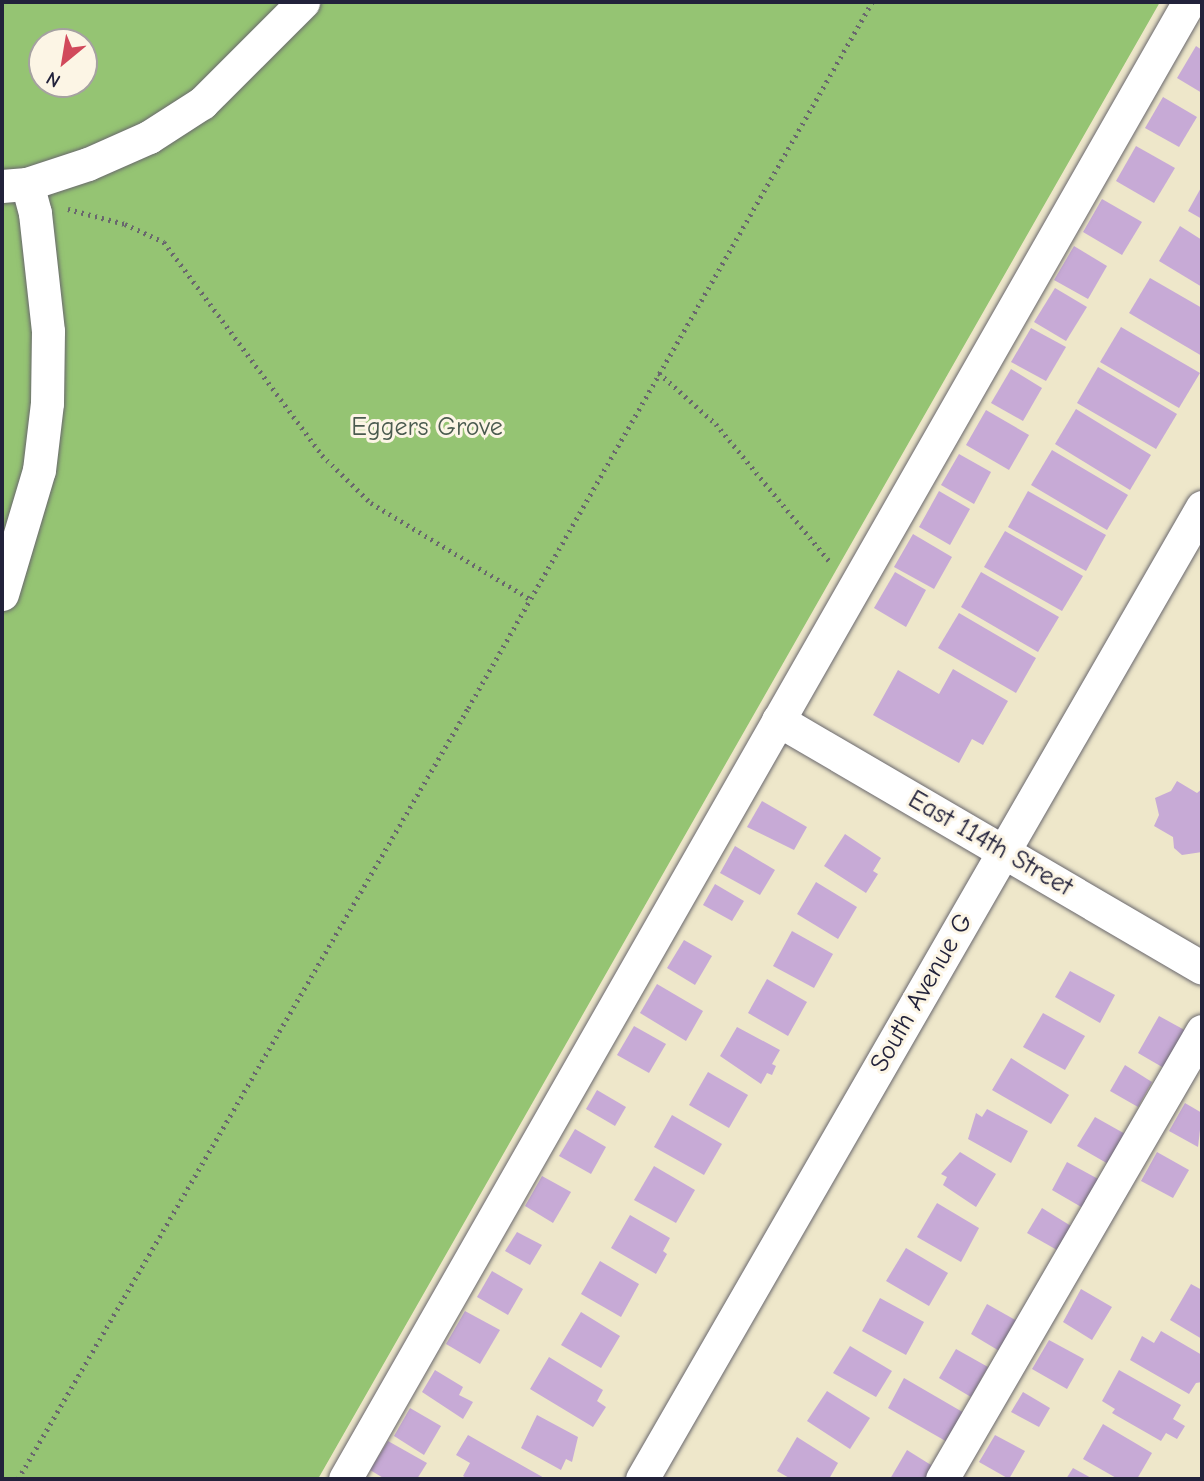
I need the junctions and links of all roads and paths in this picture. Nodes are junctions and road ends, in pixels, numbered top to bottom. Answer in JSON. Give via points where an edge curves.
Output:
{"nodes":[{"id":1,"x":303,"y":2,"type":"edge"},
{"id":2,"x":872,"y":2,"type":"edge"},
{"id":3,"x":1189,"y":2,"type":"edge"},
{"id":4,"x":14,"y":185,"type":"edge"},
{"id":5,"x":64,"y":209,"type":"dead end"},
{"id":6,"x":659,"y":373,"type":"junction"},
{"id":7,"x":1202,"y":507,"type":"edge"},
{"id":8,"x":854,"y":587,"type":"junction"},
{"id":9,"x":2,"y":594,"type":"edge"},
{"id":10,"x":530,"y":599,"type":"junction"},
{"id":11,"x":778,"y":720,"type":"junction"},
{"id":12,"x":1004,"y":852,"type":"junction"},
{"id":13,"x":1202,"y":968,"type":"edge"},
{"id":14,"x":1202,"y":1031,"type":"edge"},
{"id":15,"x":18,"y":1479,"type":"edge"},
{"id":16,"x":345,"y":1479,"type":"edge"},
{"id":17,"x":642,"y":1479,"type":"edge"},
{"id":18,"x":942,"y":1479,"type":"edge"}],
"edges":[{"from":1,"to":4,"type":"street","via":[[252,58],[202,103],[149,137],[88,164]]},
{"from":2,"to":6,"type":"path"},
{"from":3,"to":8,"type":"street"},
{"from":4,"to":9,"type":"street","via":[[35,214],[48,331],[47,403],[38,470]]},
{"from":5,"to":10,"type":"path","via":[[125,224],[164,242],[322,455],[371,503]]},
{"from":6,"to":8,"type":"path","via":[[716,424]]},
{"from":6,"to":10,"type":"path"},
{"from":7,"to":12,"type":"street","name":"South Avenue G"},
{"from":8,"to":11,"type":"street"},
{"from":10,"to":15,"type":"path"},
{"from":11,"to":12,"type":"street","name":"East 114th Street"},
{"from":11,"to":16,"type":"street"},
{"from":12,"to":13,"type":"street","name":"East 114th Street"},
{"from":12,"to":17,"type":"street","name":"South Avenue G"},
{"from":14,"to":18,"type":"street"}]}
